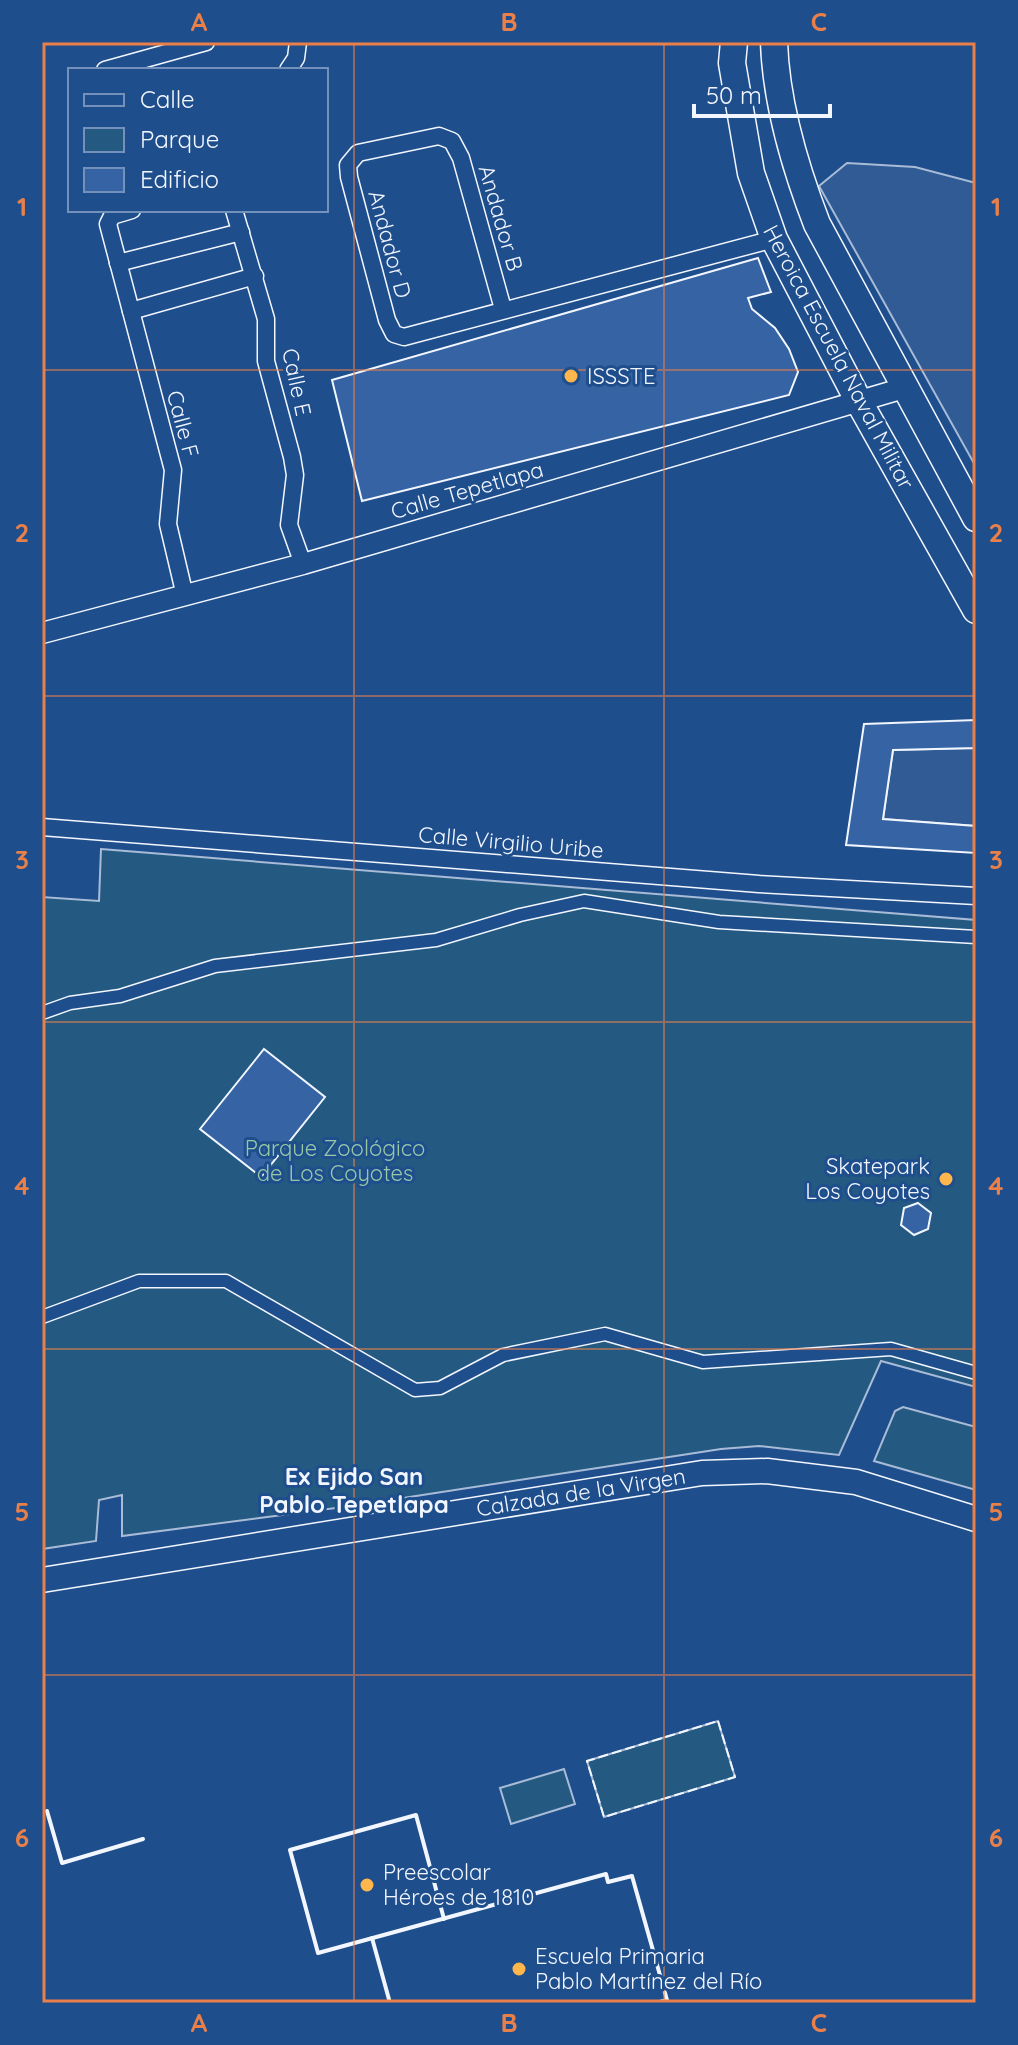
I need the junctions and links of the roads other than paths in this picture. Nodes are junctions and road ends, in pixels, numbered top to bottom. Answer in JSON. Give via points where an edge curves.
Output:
{"nodes":[{"id":1,"x":206,"y":42,"type":"edge"},
{"id":2,"x":298,"y":42,"type":"edge"},
{"id":3,"x":734,"y":42,"type":"edge"},
{"id":4,"x":774,"y":42,"type":"edge"},
{"id":5,"x":112,"y":68,"type":"edge"},
{"id":6,"x":289,"y":68,"type":"edge"},
{"id":7,"x":452,"y":141,"type":"joint"},
{"id":8,"x":125,"y":212,"type":"edge"},
{"id":9,"x":235,"y":212,"type":"edge"},
{"id":10,"x":241,"y":232,"type":"junction"},
{"id":11,"x":774,"y":239,"type":"junction"},
{"id":12,"x":118,"y":263,"type":"junction"},
{"id":13,"x":255,"y":276,"type":"junction"},
{"id":14,"x":503,"y":309,"type":"junction"},
{"id":15,"x":131,"y":311,"type":"junction"},
{"id":16,"x":904,"y":388,"type":"junction"},
{"id":17,"x":858,"y":400,"type":"junction"},
{"id":18,"x":976,"y":518,"type":"edge"},
{"id":19,"x":303,"y":564,"type":"junction"},
{"id":20,"x":185,"y":596,"type":"junction"},
{"id":21,"x":976,"y":610,"type":"edge"},
{"id":22,"x":42,"y":633,"type":"edge"},
{"id":23,"x":42,"y":827,"type":"edge"},
{"id":24,"x":976,"y":896,"type":"edge"},
{"id":25,"x":976,"y":937,"type":"edge"},
{"id":26,"x":42,"y":1013,"type":"edge"},
{"id":27,"x":42,"y":1317,"type":"edge"},
{"id":28,"x":976,"y":1373,"type":"edge"},
{"id":29,"x":976,"y":1519,"type":"edge"},
{"id":30,"x":42,"y":1580,"type":"edge"}],
"edges":[{"from":1,"to":5,"type":"street"},
{"from":2,"to":6,"type":"street"},
{"from":3,"to":11,"type":"main road","name":"Heroica Escuela Naval Militar","via":[[732,63],[751,173]]},
{"from":4,"to":16,"type":"main road","name":"Heroica Escuela Naval Militar","via":[[775,73],[800,181],[839,268]]},
{"from":7,"to":14,"type":"street","name":"Andador B"},
{"from":7,"to":14,"type":"street","name":"Andador D","via":[[439,136],[358,153],[348,165],[387,320],[394,334],[404,337]]},
{"from":8,"to":12,"type":"street","name":"Calle F","via":[[112,216],[108,224]]},
{"from":9,"to":10,"type":"street","name":"Calle E"},
{"from":10,"to":12,"type":"street"},
{"from":10,"to":13,"type":"street","name":"Calle E"},
{"from":11,"to":14,"type":"street"},
{"from":11,"to":17,"type":"main road","name":"Heroica Escuela Naval Militar"},
{"from":12,"to":15,"type":"street","name":"Calle F"},
{"from":13,"to":15,"type":"street"},
{"from":13,"to":19,"type":"street","name":"Calle E","via":[[266,319],[266,361],[294,466],[289,525]]},
{"from":15,"to":20,"type":"street","name":"Calle F","via":[[173,470],[168,524]]},
{"from":16,"to":17,"type":"street","name":"Calle Tepetlapa"},
{"from":16,"to":18,"type":"main road","name":"Heroica Escuela Naval Militar"},
{"from":17,"to":19,"type":"street","name":"Calle Tepetlapa"},
{"from":17,"to":21,"type":"main road","name":"Heroica Escuela Naval Militar"},
{"from":19,"to":20,"type":"street","name":"Calle Tepetlapa"},
{"from":20,"to":22,"type":"street","name":"Calle Tepetlapa"},
{"from":23,"to":24,"type":"street","name":"Calle Virgilio Uribe","via":[[759,884]]},
{"from":25,"to":26,"type":"street","via":[[719,922],[584,901],[436,940],[215,966],[120,996]]},
{"from":27,"to":28,"type":"street","via":[[139,1281],[226,1281],[415,1390],[440,1388],[503,1355],[605,1334],[703,1362],[891,1349]]},
{"from":29,"to":30,"type":"main road","name":"Calzada de la Virgen","via":[[856,1482],[793,1473],[702,1473]]}]}
